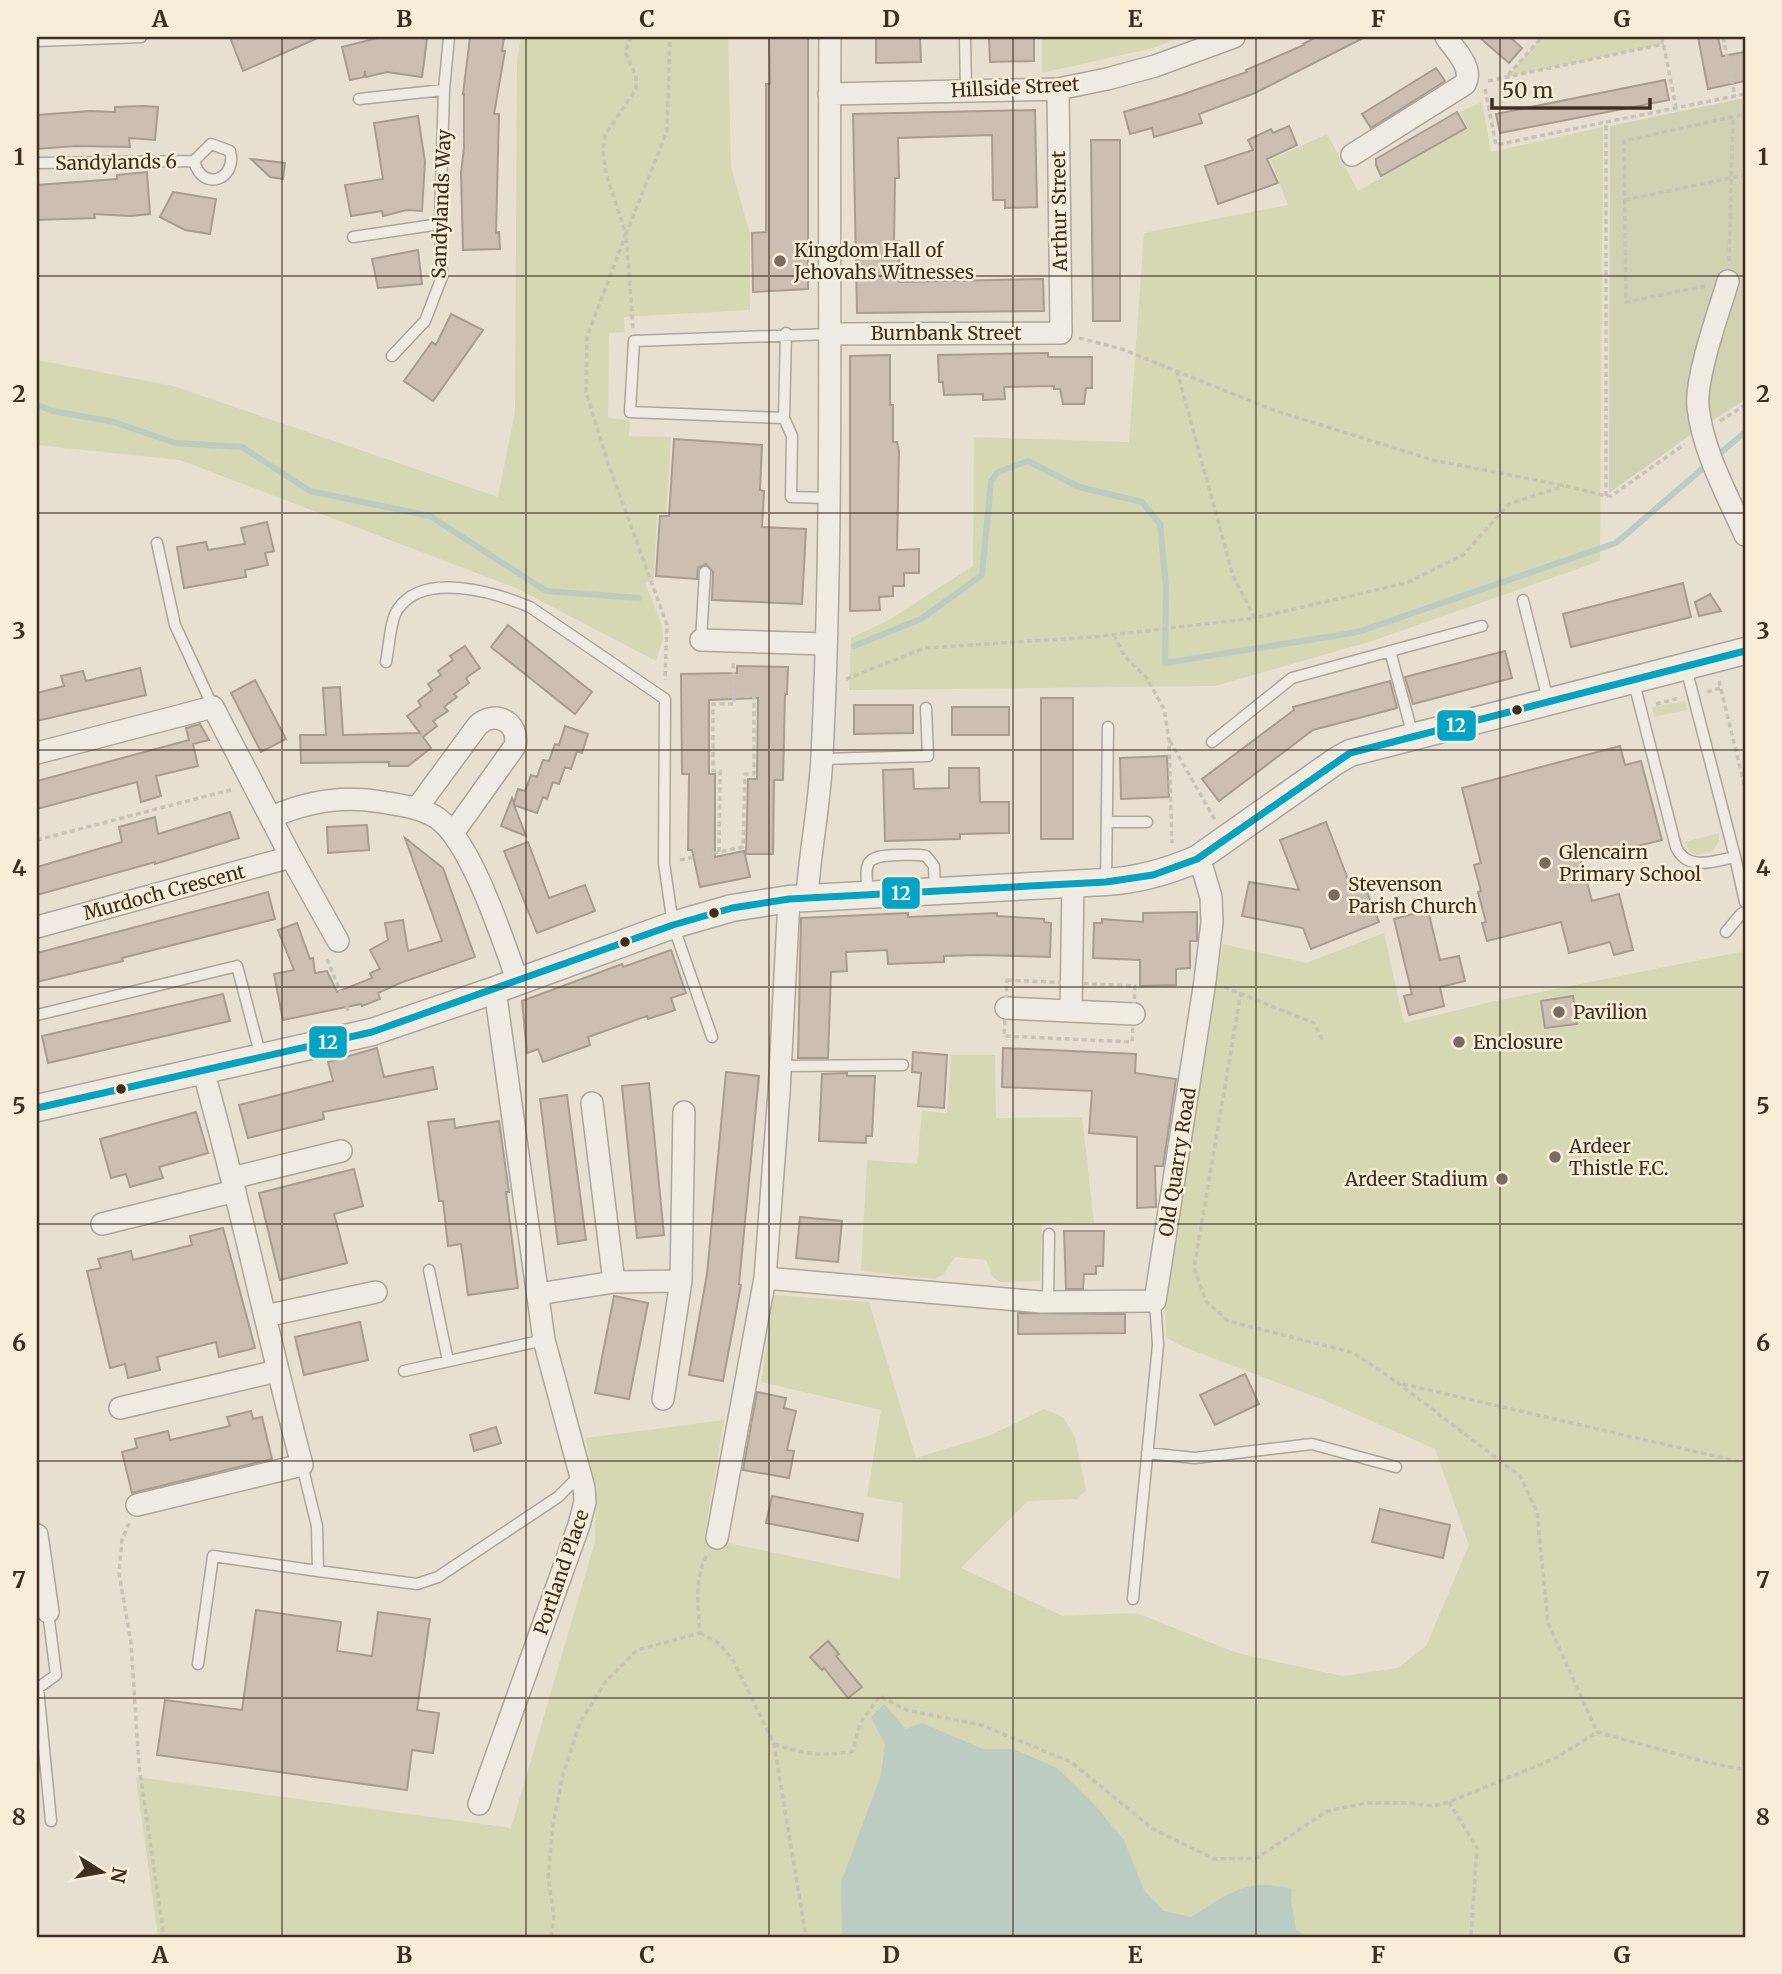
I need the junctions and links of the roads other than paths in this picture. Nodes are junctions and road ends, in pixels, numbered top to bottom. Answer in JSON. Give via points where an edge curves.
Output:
{"nodes":[{"id":1,"x":141,"y":37,"type":"edge"},
{"id":2,"x":449,"y":37,"type":"edge"},
{"id":3,"x":830,"y":37,"type":"edge"},
{"id":4,"x":965,"y":37,"type":"edge"},
{"id":5,"x":1234,"y":37,"type":"edge"},
{"id":6,"x":1446,"y":37,"type":"edge"},
{"id":7,"x":37,"y":41,"type":"edge"},
{"id":8,"x":1058,"y":89,"type":"junction"},
{"id":9,"x":444,"y":90,"type":"junction"},
{"id":10,"x":967,"y":91,"type":"junction"},
{"id":11,"x":829,"y":94,"type":"junction"},
{"id":12,"x":359,"y":99,"type":"dead end"},
{"id":13,"x":1352,"y":155,"type":"dead end"},
{"id":14,"x":194,"y":160,"type":"dead end"},
{"id":15,"x":37,"y":163,"type":"edge"},
{"id":16,"x":440,"y":224,"type":"junction"},
{"id":17,"x":353,"y":237,"type":"dead end"},
{"id":18,"x":1728,"y":281,"type":"road end"},
{"id":19,"x":1061,"y":333,"type":"joint"},
{"id":20,"x":786,"y":334,"type":"junction"},
{"id":21,"x":830,"y":334,"type":"junction"},
{"id":22,"x":391,"y":356,"type":"dead end"},
{"id":23,"x":784,"y":418,"type":"junction"},
{"id":24,"x":828,"y":498,"type":"junction"},
{"id":25,"x":1745,"y":535,"type":"edge"},
{"id":26,"x":158,"y":543,"type":"dead end"},
{"id":27,"x":705,"y":572,"type":"dead end"},
{"id":28,"x":1522,"y":600,"type":"dead end"},
{"id":29,"x":1482,"y":626,"type":"dead end"},
{"id":30,"x":701,"y":640,"type":"joint"},
{"id":31,"x":826,"y":644,"type":"junction"},
{"id":32,"x":1390,"y":651,"type":"junction"},
{"id":33,"x":1745,"y":651,"type":"edge"},
{"id":34,"x":386,"y":662,"type":"dead end"},
{"id":35,"x":1685,"y":665,"type":"junction"},
{"id":36,"x":1632,"y":679,"type":"junction"},
{"id":37,"x":1548,"y":700,"type":"junction"},
{"id":38,"x":213,"y":707,"type":"junction"},
{"id":39,"x":926,"y":708,"type":"dead end"},
{"id":40,"x":1108,"y":727,"type":"dead end"},
{"id":41,"x":1413,"y":736,"type":"junction"},
{"id":42,"x":1212,"y":742,"type":"dead end"},
{"id":43,"x":37,"y":753,"type":"edge"},
{"id":44,"x":822,"y":759,"type":"junction"},
{"id":45,"x":417,"y":808,"type":"junction"},
{"id":46,"x":272,"y":817,"type":"junction"},
{"id":47,"x":1147,"y":821,"type":"dead end"},
{"id":48,"x":1107,"y":822,"type":"junction"},
{"id":49,"x":453,"y":832,"type":"junction"},
{"id":50,"x":291,"y":857,"type":"junction"},
{"id":51,"x":1735,"y":857,"type":"junction"},
{"id":52,"x":1197,"y":859,"type":"junction"},
{"id":53,"x":1106,"y":882,"type":"junction"},
{"id":54,"x":1073,"y":884,"type":"junction"},
{"id":55,"x":935,"y":891,"type":"junction"},
{"id":56,"x":868,"y":894,"type":"junction"},
{"id":57,"x":798,"y":898,"type":"junction"},
{"id":58,"x":1745,"y":902,"type":"edge"},
{"id":59,"x":1745,"y":912,"type":"edge"},
{"id":60,"x":673,"y":925,"type":"junction"},
{"id":61,"x":37,"y":927,"type":"edge"},
{"id":62,"x":1726,"y":932,"type":"dead end"},
{"id":63,"x":338,"y":941,"type":"dead end"},
{"id":64,"x":506,"y":986,"type":"junction"},
{"id":65,"x":1006,"y":1008,"type":"dead end"},
{"id":66,"x":1071,"y":1010,"type":"junction"},
{"id":67,"x":1134,"y":1014,"type":"dead end"},
{"id":68,"x":37,"y":1015,"type":"edge"},
{"id":69,"x":712,"y":1037,"type":"dead end"},
{"id":70,"x":261,"y":1057,"type":"junction"},
{"id":71,"x":903,"y":1065,"type":"dead end"},
{"id":72,"x":780,"y":1066,"type":"junction"},
{"id":73,"x":203,"y":1070,"type":"junction"},
{"id":74,"x":593,"y":1103,"type":"dead end"},
{"id":75,"x":37,"y":1108,"type":"edge"},
{"id":76,"x":684,"y":1112,"type":"dead end"},
{"id":77,"x":341,"y":1151,"type":"dead end"},
{"id":78,"x":234,"y":1185,"type":"junction"},
{"id":79,"x":102,"y":1224,"type":"dead end"},
{"id":80,"x":1049,"y":1234,"type":"dead end"},
{"id":81,"x":429,"y":1270,"type":"dead end"},
{"id":82,"x":765,"y":1278,"type":"junction"},
{"id":83,"x":681,"y":1281,"type":"junction"},
{"id":84,"x":614,"y":1282,"type":"junction"},
{"id":85,"x":376,"y":1292,"type":"dead end"},
{"id":86,"x":538,"y":1294,"type":"junction"},
{"id":87,"x":1155,"y":1301,"type":"junction"},
{"id":88,"x":1048,"y":1302,"type":"junction"},
{"id":89,"x":265,"y":1316,"type":"junction"},
{"id":90,"x":544,"y":1340,"type":"junction"},
{"id":91,"x":448,"y":1361,"type":"junction"},
{"id":92,"x":277,"y":1371,"type":"junction"},
{"id":93,"x":404,"y":1371,"type":"dead end"},
{"id":94,"x":663,"y":1399,"type":"dead end"},
{"id":95,"x":120,"y":1408,"type":"dead end"},
{"id":96,"x":1147,"y":1453,"type":"junction"},
{"id":97,"x":302,"y":1465,"type":"junction"},
{"id":98,"x":1396,"y":1467,"type":"dead end"},
{"id":99,"x":580,"y":1475,"type":"junction"},
{"id":100,"x":137,"y":1505,"type":"road end"},
{"id":101,"x":37,"y":1535,"type":"edge"},
{"id":102,"x":716,"y":1538,"type":"road end"},
{"id":103,"x":318,"y":1571,"type":"junction"},
{"id":104,"x":1133,"y":1598,"type":"dead end"},
{"id":105,"x":48,"y":1612,"type":"joint"},
{"id":106,"x":198,"y":1664,"type":"dead end"},
{"id":107,"x":479,"y":1804,"type":"dead end"},
{"id":108,"x":51,"y":1821,"type":"dead end"}],
"edges":[{"from":1,"to":7,"type":"lane"},
{"from":2,"to":9,"type":"lane","name":"Sandylands Way"},
{"from":3,"to":11,"type":"street"},
{"from":4,"to":10,"type":"lane"},
{"from":5,"to":8,"type":"street","name":"Hillside Street","via":[[1155,66]]},
{"from":6,"to":13,"type":"street","via":[[1466,68],[1465,83]]},
{"from":8,"to":10,"type":"street","name":"Hillside Street"},
{"from":8,"to":19,"type":"street","name":"Arthur Street"},
{"from":9,"to":12,"type":"lane"},
{"from":9,"to":16,"type":"lane","name":"Sandylands Way"},
{"from":10,"to":11,"type":"street","name":"Hillside Street"},
{"from":11,"to":21,"type":"street"},
{"from":14,"to":15,"type":"lane","name":"Sandylands 6"},
{"from":16,"to":17,"type":"lane"},
{"from":16,"to":22,"type":"lane","name":"Sandylands Way","via":[[442,277],[425,321]]},
{"from":18,"to":25,"type":"street","via":[[1699,385],[1698,407],[1709,449]]},
{"from":19,"to":21,"type":"street","name":"Burnbank Street"},
{"from":20,"to":21,"type":"lane"},
{"from":20,"to":23,"type":"lane"},
{"from":20,"to":23,"type":"lane","via":[[634,341],[630,412]]},
{"from":21,"to":24,"type":"street"},
{"from":23,"to":24,"type":"lane","via":[[792,436],[791,497]]},
{"from":24,"to":31,"type":"street"},
{"from":26,"to":38,"type":"lane","via":[[174,625]]},
{"from":27,"to":30,"type":"lane"},
{"from":28,"to":37,"type":"lane"},
{"from":29,"to":32,"type":"lane"},
{"from":30,"to":31,"type":"street"},
{"from":31,"to":44,"type":"street"},
{"from":32,"to":41,"type":"lane"},
{"from":32,"to":42,"type":"lane","via":[[1292,678]]},
{"from":33,"to":35,"type":"street"},
{"from":34,"to":60,"type":"lane","via":[[396,611],[411,595],[445,586],[530,607],[665,699],[664,863]]},
{"from":35,"to":36,"type":"street"},
{"from":35,"to":51,"type":"lane"},
{"from":36,"to":37,"type":"street"},
{"from":36,"to":51,"type":"lane","via":[[1679,854],[1695,863]]},
{"from":37,"to":41,"type":"street"},
{"from":38,"to":43,"type":"street"},
{"from":38,"to":46,"type":"street"},
{"from":39,"to":44,"type":"lane","via":[[928,756]]},
{"from":40,"to":48,"type":"lane"},
{"from":41,"to":52,"type":"street","via":[[1336,761]]},
{"from":44,"to":57,"type":"street"},
{"from":45,"to":46,"type":"street","via":[[348,798],[308,804]]},
{"from":45,"to":49,"type":"street"},
{"from":45,"to":49,"type":"street","via":[[483,720],[497,717],[509,723],[516,734],[515,746]]},
{"from":46,"to":50,"type":"street"},
{"from":47,"to":48,"type":"lane"},
{"from":48,"to":53,"type":"lane"},
{"from":49,"to":64,"type":"street","name":"Portland Place","via":[[471,860]]},
{"from":50,"to":61,"type":"street","name":"Murdoch Crescent"},
{"from":50,"to":63,"type":"street"},
{"from":51,"to":58,"type":"lane"},
{"from":52,"to":53,"type":"street","via":[[1172,870]]},
{"from":52,"to":87,"type":"street","name":"Old Quarry Road","via":[[1211,897],[1212,922]]},
{"from":53,"to":54,"type":"street"},
{"from":54,"to":55,"type":"street"},
{"from":54,"to":66,"type":"street"},
{"from":55,"to":56,"type":"street"},
{"from":55,"to":56,"type":"lane","via":[[934,866],[926,856],[879,856],[867,869]]},
{"from":56,"to":57,"type":"street"},
{"from":57,"to":60,"type":"street","via":[[732,908]]},
{"from":57,"to":72,"type":"street"},
{"from":59,"to":62,"type":"lane"},
{"from":60,"to":64,"type":"street"},
{"from":60,"to":69,"type":"lane"},
{"from":64,"to":70,"type":"street","via":[[372,1032]]},
{"from":64,"to":86,"type":"street","name":"Portland Place"},
{"from":65,"to":66,"type":"street"},
{"from":66,"to":67,"type":"street"},
{"from":68,"to":70,"type":"lane","via":[[237,966]]},
{"from":70,"to":73,"type":"street"},
{"from":71,"to":72,"type":"lane"},
{"from":72,"to":82,"type":"street"},
{"from":73,"to":75,"type":"street"},
{"from":73,"to":78,"type":"street"},
{"from":74,"to":84,"type":"street"},
{"from":76,"to":83,"type":"street"},
{"from":77,"to":78,"type":"street"},
{"from":78,"to":79,"type":"street"},
{"from":78,"to":89,"type":"street"},
{"from":80,"to":88,"type":"lane"},
{"from":81,"to":91,"type":"lane"},
{"from":82,"to":88,"type":"street"},
{"from":82,"to":102,"type":"street"},
{"from":83,"to":84,"type":"street"},
{"from":83,"to":94,"type":"street"},
{"from":84,"to":86,"type":"street"},
{"from":85,"to":89,"type":"street"},
{"from":86,"to":90,"type":"street","name":"Portland Place"},
{"from":87,"to":88,"type":"street"},
{"from":87,"to":96,"type":"lane","via":[[1158,1345]]},
{"from":89,"to":92,"type":"street"},
{"from":90,"to":91,"type":"lane"},
{"from":90,"to":99,"type":"street","name":"Portland Place"},
{"from":91,"to":93,"type":"lane"},
{"from":92,"to":95,"type":"street"},
{"from":92,"to":97,"type":"street"},
{"from":96,"to":98,"type":"lane","via":[[1195,1458],[1312,1444]]},
{"from":96,"to":104,"type":"lane"},
{"from":97,"to":100,"type":"street"},
{"from":97,"to":103,"type":"lane","via":[[317,1526]]},
{"from":99,"to":103,"type":"lane","via":[[558,1497],[438,1577],[417,1584]]},
{"from":99,"to":107,"type":"street","name":"Portland Place","via":[[585,1502],[579,1525]]},
{"from":101,"to":105,"type":"street"},
{"from":103,"to":106,"type":"lane","via":[[213,1556]]},
{"from":105,"to":108,"type":"lane","via":[[56,1675],[38,1688]]}]}
